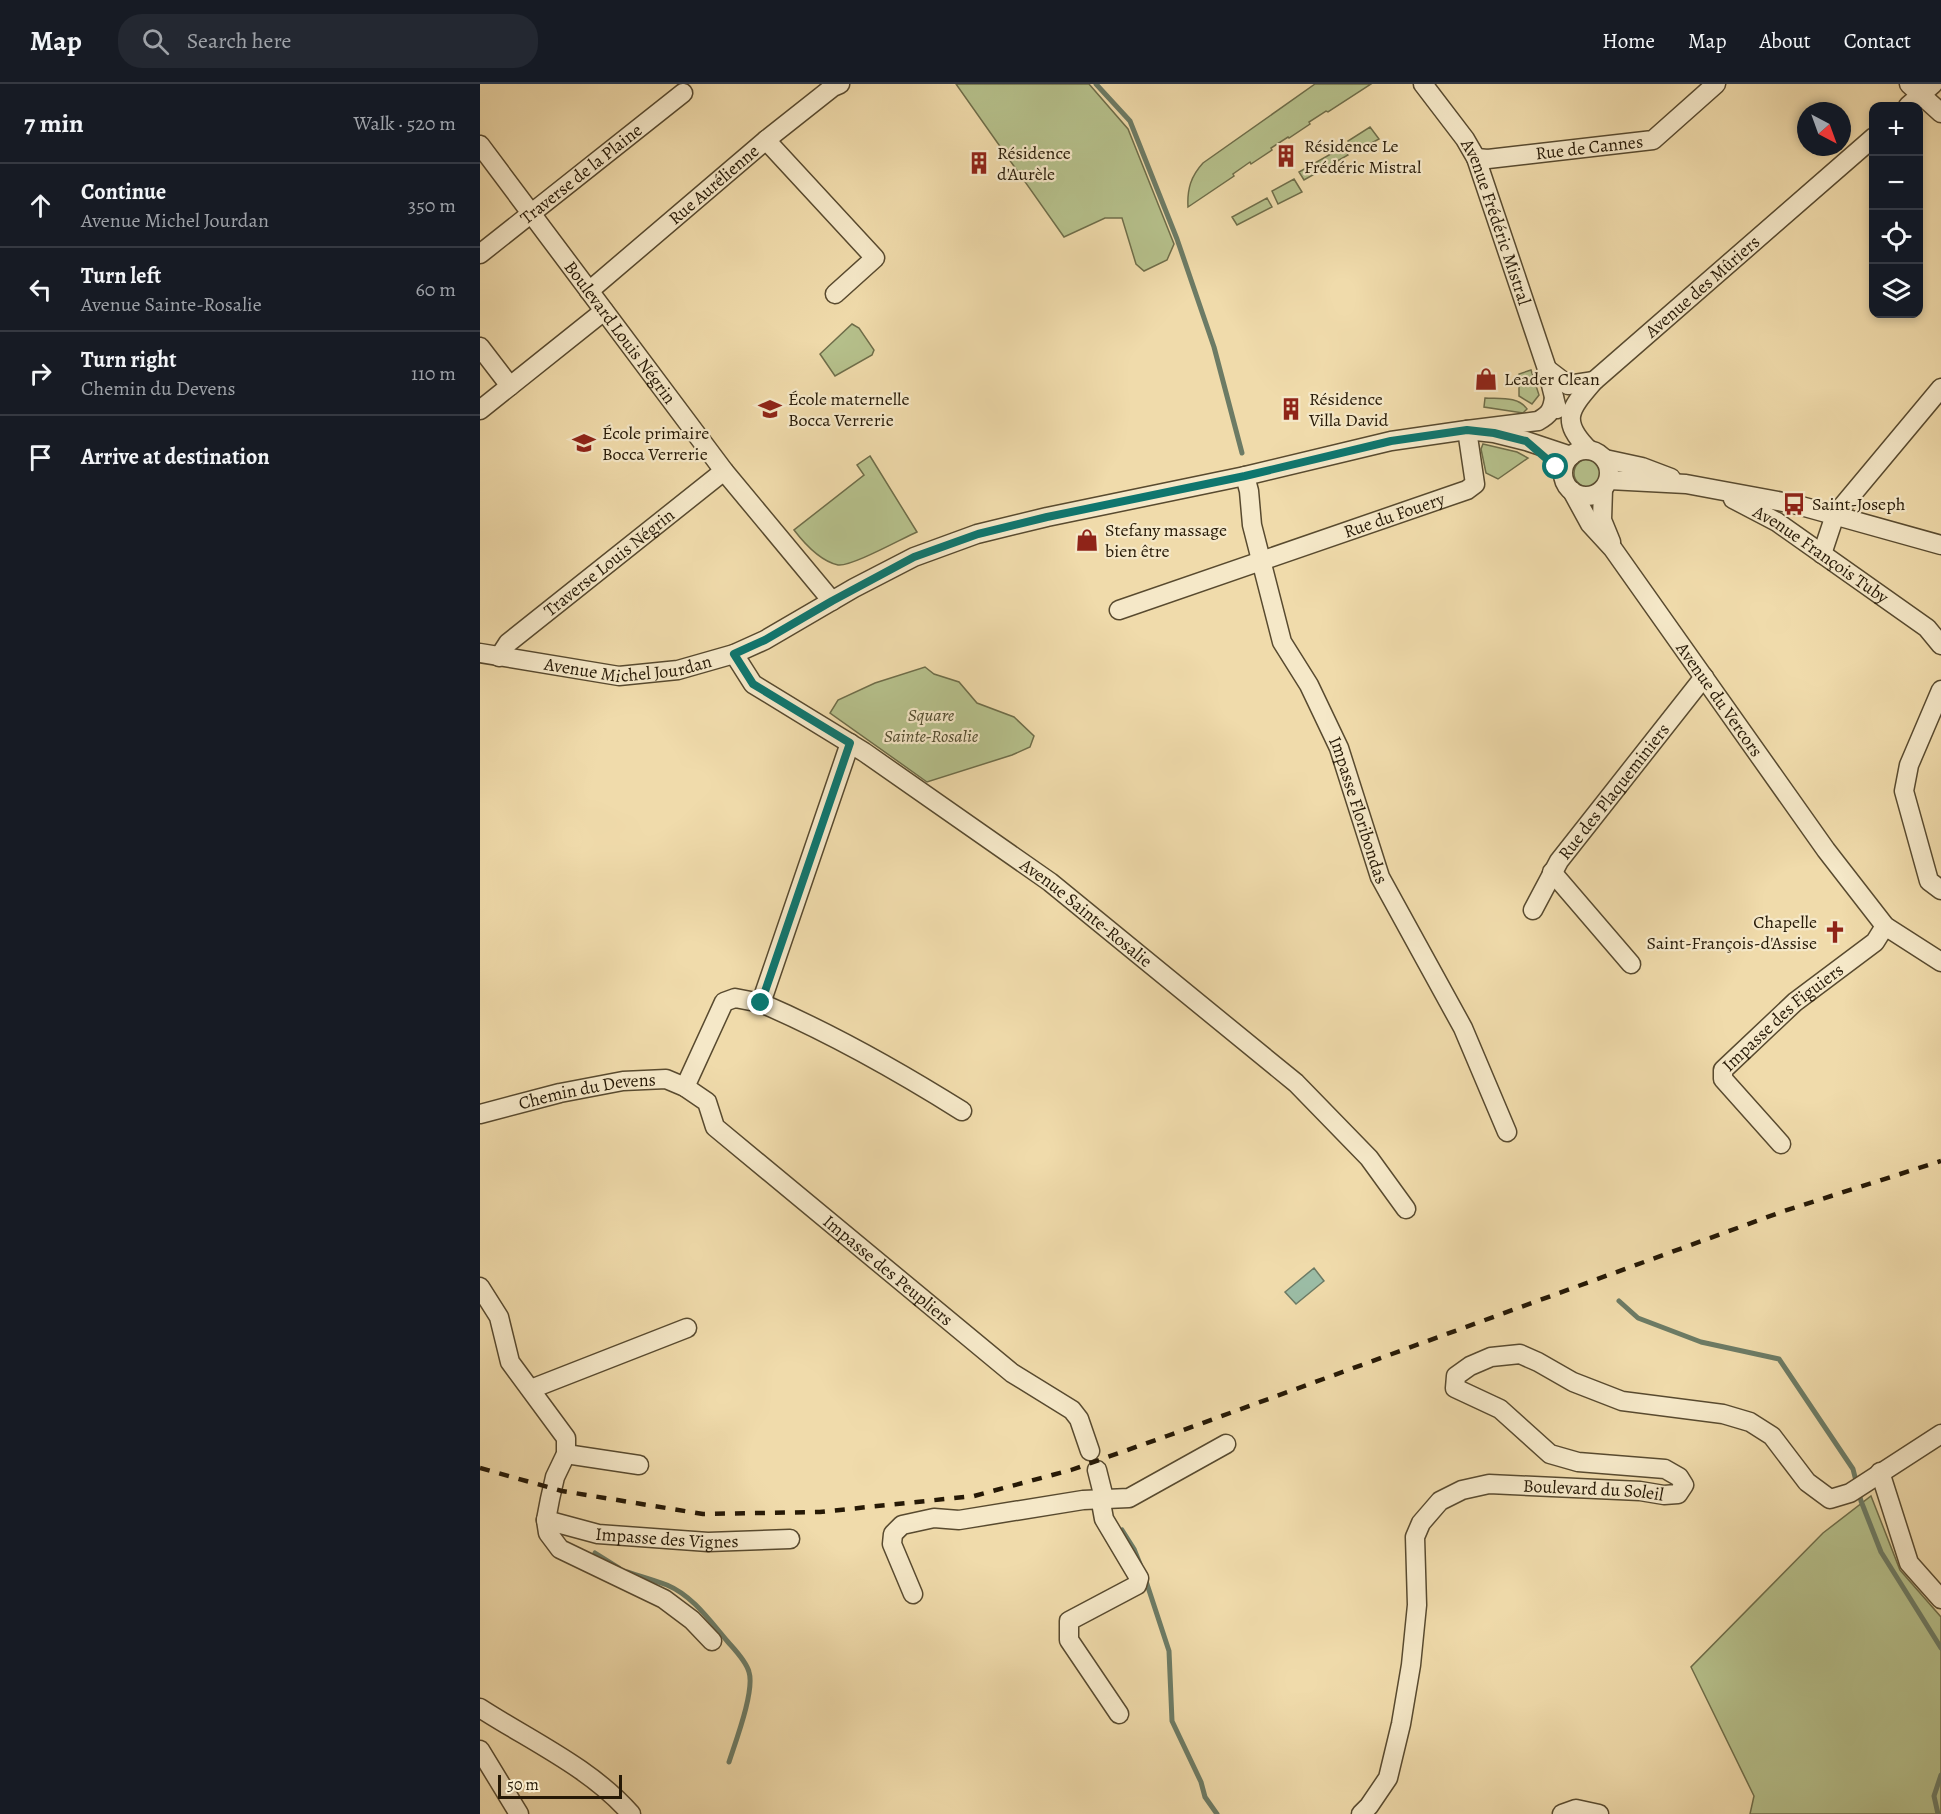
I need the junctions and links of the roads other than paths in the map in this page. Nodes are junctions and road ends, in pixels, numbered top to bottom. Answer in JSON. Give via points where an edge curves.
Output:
{"nodes":[{"id":1,"x":1423,"y":84,"type":"edge"},
{"id":2,"x":1716,"y":84,"type":"edge"},
{"id":3,"x":836,"y":86,"type":"edge"},
{"id":4,"x":1918,"y":92,"type":"edge"},
{"id":5,"x":683,"y":93,"type":"dead end"},
{"id":6,"x":1941,"y":113,"type":"edge"},
{"id":7,"x":766,"y":140,"type":"junction"},
{"id":8,"x":1869,"y":141,"type":"edge"},
{"id":9,"x":480,"y":145,"type":"edge"},
{"id":10,"x":1476,"y":158,"type":"junction"},
{"id":11,"x":531,"y":213,"type":"junction"},
{"id":12,"x":480,"y":254,"type":"edge"},
{"id":13,"x":589,"y":291,"type":"junction"},
{"id":14,"x":835,"y":294,"type":"dead end"},
{"id":15,"x":604,"y":311,"type":"junction"},
{"id":16,"x":480,"y":347,"type":"edge"},
{"id":17,"x":1547,"y":369,"type":"junction"},
{"id":18,"x":1594,"y":381,"type":"junction"},
{"id":19,"x":510,"y":386,"type":"junction"},
{"id":20,"x":1941,"y":388,"type":"edge"},
{"id":21,"x":1554,"y":398,"type":"junction"},
{"id":22,"x":480,"y":410,"type":"edge"},
{"id":23,"x":1467,"y":430,"type":"junction"},
{"id":24,"x":1581,"y":458,"type":"junction"},
{"id":25,"x":724,"y":471,"type":"junction"},
{"id":26,"x":1245,"y":476,"type":"junction"},
{"id":27,"x":1606,"y":484,"type":"junction"},
{"id":28,"x":1686,"y":484,"type":"junction"},
{"id":29,"x":1708,"y":488,"type":"junction"},
{"id":30,"x":1572,"y":491,"type":"junction"},
{"id":31,"x":1835,"y":515,"type":"junction"},
{"id":32,"x":1941,"y":545,"type":"edge"},
{"id":33,"x":1613,"y":549,"type":"junction"},
{"id":34,"x":1822,"y":554,"type":"junction"},
{"id":35,"x":1260,"y":562,"type":"junction"},
{"id":36,"x":832,"y":601,"type":"junction"},
{"id":37,"x":1119,"y":610,"type":"dead end"},
{"id":38,"x":1934,"y":625,"type":"edge"},
{"id":39,"x":1941,"y":645,"type":"edge"},
{"id":40,"x":480,"y":653,"type":"edge"},
{"id":41,"x":734,"y":654,"type":"junction"},
{"id":42,"x":499,"y":657,"type":"junction"},
{"id":43,"x":1704,"y":677,"type":"junction"},
{"id":44,"x":1941,"y":690,"type":"edge"},
{"id":45,"x":850,"y":743,"type":"junction"},
{"id":46,"x":1552,"y":872,"type":"junction"},
{"id":47,"x":1941,"y":890,"type":"edge"},
{"id":48,"x":1533,"y":910,"type":"dead end"},
{"id":49,"x":1885,"y":926,"type":"junction"},
{"id":50,"x":1941,"y":962,"type":"edge"},
{"id":51,"x":1631,"y":964,"type":"dead end"},
{"id":52,"x":761,"y":1003,"type":"junction"},
{"id":53,"x":685,"y":1087,"type":"junction"},
{"id":54,"x":962,"y":1111,"type":"dead end"},
{"id":55,"x":480,"y":1114,"type":"edge"},
{"id":56,"x":1507,"y":1132,"type":"dead end"},
{"id":57,"x":1781,"y":1144,"type":"dead end"},
{"id":58,"x":1406,"y":1209,"type":"dead end"},
{"id":59,"x":480,"y":1287,"type":"edge"},
{"id":60,"x":687,"y":1328,"type":"dead end"},
{"id":61,"x":531,"y":1389,"type":"junction"},
{"id":62,"x":1941,"y":1434,"type":"edge"},
{"id":63,"x":1226,"y":1444,"type":"dead end"},
{"id":64,"x":1090,"y":1451,"type":"dead end"},
{"id":65,"x":566,"y":1454,"type":"junction"},
{"id":66,"x":639,"y":1465,"type":"dead end"},
{"id":67,"x":1097,"y":1470,"type":"dead end"},
{"id":68,"x":1874,"y":1477,"type":"junction"},
{"id":69,"x":1104,"y":1498,"type":"junction"},
{"id":70,"x":546,"y":1520,"type":"junction"},
{"id":71,"x":790,"y":1539,"type":"dead end"},
{"id":72,"x":913,"y":1594,"type":"dead end"},
{"id":73,"x":1941,"y":1599,"type":"edge"},
{"id":74,"x":712,"y":1641,"type":"dead end"},
{"id":75,"x":480,"y":1708,"type":"edge"},
{"id":76,"x":1119,"y":1714,"type":"dead end"},
{"id":77,"x":480,"y":1750,"type":"edge"},
{"id":78,"x":519,"y":1814,"type":"edge"},
{"id":79,"x":631,"y":1814,"type":"edge"},
{"id":80,"x":1361,"y":1814,"type":"edge"},
{"id":81,"x":1562,"y":1814,"type":"edge"},
{"id":82,"x":1599,"y":1814,"type":"edge"}],
"edges":[{"from":1,"to":10,"type":"street","name":"Avenue Frédéric Mistral"},
{"from":2,"to":10,"type":"street","name":"Rue de Cannes","via":[[1653,140]]},
{"from":3,"to":7,"type":"street","name":"Rue Aurélienne"},
{"from":4,"to":6,"type":"street"},
{"from":5,"to":11,"type":"street","name":"Traverse de la Plaine"},
{"from":7,"to":13,"type":"street","name":"Rue Aurélienne"},
{"from":7,"to":14,"type":"street","via":[[875,258]]},
{"from":8,"to":18,"type":"street","name":"Avenue des Mûriers"},
{"from":9,"to":11,"type":"street","name":"Boulevard Louis Négrin"},
{"from":10,"to":17,"type":"street","name":"Avenue Frédéric Mistral"},
{"from":11,"to":12,"type":"street","name":"Traverse de la Plaine"},
{"from":11,"to":13,"type":"street","name":"Boulevard Louis Négrin"},
{"from":13,"to":15,"type":"street","name":"Boulevard Louis Négrin"},
{"from":15,"to":19,"type":"street"},
{"from":15,"to":25,"type":"street","name":"Boulevard Louis Négrin"},
{"from":16,"to":19,"type":"street"},
{"from":17,"to":18,"type":"street","via":[[1568,385]]},
{"from":17,"to":21,"type":"street","name":"Avenue Frédéric Mistral"},
{"from":18,"to":24,"type":"street","name":"Avenue des Mûriers","via":[[1570,415]]},
{"from":19,"to":22,"type":"street"},
{"from":20,"to":31,"type":"street"},
{"from":21,"to":23,"type":"street","via":[[1552,410],[1538,421]]},
{"from":21,"to":24,"type":"street","name":"Avenue Frédéric Mistral","via":[[1563,430]]},
{"from":23,"to":24,"type":"street","name":"Avenue Michel Jourdan","via":[[1494,433]]},
{"from":23,"to":26,"type":"street","name":"Avenue Michel Jourdan","via":[[1391,441]]},
{"from":23,"to":35,"type":"street","name":"Rue du Fouery","via":[[1475,484],[1467,490]]},
{"from":24,"to":27,"type":"street","via":[[1608,465]]},
{"from":24,"to":28,"type":"street","name":"Avenue Michel Jourdan","via":[[1642,467]]},
{"from":24,"to":30,"type":"street","via":[[1564,480]]},
{"from":25,"to":36,"type":"street","name":"Boulevard Louis Négrin"},
{"from":25,"to":42,"type":"street","name":"Traverse Louis Négrin","via":[[508,643]]},
{"from":26,"to":35,"type":"street","name":"Impasse Floribondas"},
{"from":26,"to":36,"type":"street","name":"Avenue Michel Jourdan","via":[[978,534],[914,557]]},
{"from":27,"to":28,"type":"street","name":"Avenue Michel Jourdan"},
{"from":27,"to":30,"type":"street","via":[[1592,495]]},
{"from":27,"to":33,"type":"street","name":"Avenue du Vercors","via":[[1602,520]]},
{"from":28,"to":29,"type":"street","name":"Avenue Michel Jourdan"},
{"from":29,"to":31,"type":"street","name":"Avenue Michel Jourdan"},
{"from":29,"to":34,"type":"street","name":"Avenue François Tuby","via":[[1777,522]]},
{"from":30,"to":33,"type":"street","name":"Avenue du Vercors","via":[[1590,524]]},
{"from":31,"to":32,"type":"street","name":"Avenue Michel Jourdan"},
{"from":31,"to":34,"type":"street"},
{"from":33,"to":43,"type":"street","name":"Avenue du Vercors"},
{"from":34,"to":38,"type":"street","name":"Avenue François Tuby"},
{"from":35,"to":37,"type":"street"},
{"from":35,"to":56,"type":"street","name":"Impasse Floribondas","via":[[1282,642],[1309,685],[1339,748],[1380,877],[1463,1028]]},
{"from":36,"to":41,"type":"street","name":"Avenue Michel Jourdan"},
{"from":38,"to":39,"type":"street","name":"Avenue François Tuby"},
{"from":40,"to":42,"type":"street","name":"Avenue Michel Jourdan"},
{"from":41,"to":42,"type":"street","name":"Avenue Michel Jourdan","via":[[678,670],[619,676]]},
{"from":41,"to":45,"type":"street","name":"Avenue Sainte-Rosalie","via":[[753,684]]},
{"from":43,"to":46,"type":"street","name":"Rue des Plaqueminiers"},
{"from":43,"to":49,"type":"street","name":"Avenue du Vercors","via":[[1826,850]]},
{"from":44,"to":47,"type":"street","via":[[1909,765],[1904,791],[1929,881]]},
{"from":45,"to":52,"type":"street"},
{"from":45,"to":58,"type":"street","name":"Avenue Sainte-Rosalie","via":[[1050,882],[1296,1083],[1369,1158]]},
{"from":46,"to":48,"type":"street","name":"Rue des Plaqueminiers"},
{"from":46,"to":51,"type":"street"},
{"from":49,"to":50,"type":"street"},
{"from":49,"to":57,"type":"street","name":"Impasse des Figuiers","via":[[1875,942],[1795,1002],[1723,1070],[1723,1079]]},
{"from":52,"to":53,"type":"street","via":[[735,998],[724,1002]]},
{"from":52,"to":54,"type":"street","via":[[855,1047]]},
{"from":53,"to":55,"type":"street","name":"Chemin du Devens","via":[[666,1079],[623,1081]]},
{"from":53,"to":64,"type":"street","name":"Impasse des Peupliers","via":[[707,1102],[715,1127],[1012,1373],[1072,1410]]},
{"from":59,"to":61,"type":"street","via":[[499,1317],[510,1362]]},
{"from":60,"to":61,"type":"street"},
{"from":61,"to":65,"type":"street","via":[[566,1438]]},
{"from":62,"to":68,"type":"street","name":"Boulevard du Soleil"},
{"from":63,"to":69,"type":"street","via":[[1129,1498]]},
{"from":65,"to":66,"type":"street"},
{"from":65,"to":70,"type":"street","via":[[555,1477]]},
{"from":67,"to":69,"type":"street"},
{"from":68,"to":73,"type":"street","via":[[1909,1563]]},
{"from":68,"to":80,"type":"street","name":"Boulevard du Soleil","via":[[1850,1493],[1830,1500],[1807,1482],[1772,1436],[1750,1422],[1723,1414],[1622,1401],[1573,1382],[1520,1354],[1491,1356],[1470,1366],[1456,1376],[1455,1388],[1500,1409],[1550,1455],[1578,1462],[1665,1469],[1684,1485],[1678,1494],[1664,1495],[1490,1484],[1462,1490],[1440,1501],[1421,1523],[1415,1537],[1417,1605],[1411,1665],[1388,1778]]},
{"from":69,"to":72,"type":"street","via":[[902,1525],[893,1534],[892,1544]]},
{"from":69,"to":76,"type":"street","via":[[1104,1519],[1139,1578],[1137,1585],[1069,1621],[1069,1640]]},
{"from":70,"to":71,"type":"street","name":"Impasse des Vignes","via":[[598,1534],[708,1542]]},
{"from":70,"to":74,"type":"street","name":"Impasse des Vignes","via":[[548,1533],[561,1548],[664,1599]]},
{"from":75,"to":79,"type":"street","via":[[596,1782]]},
{"from":77,"to":78,"type":"street"},
{"from":81,"to":82,"type":"street","via":[[1576,1809]]}]}
